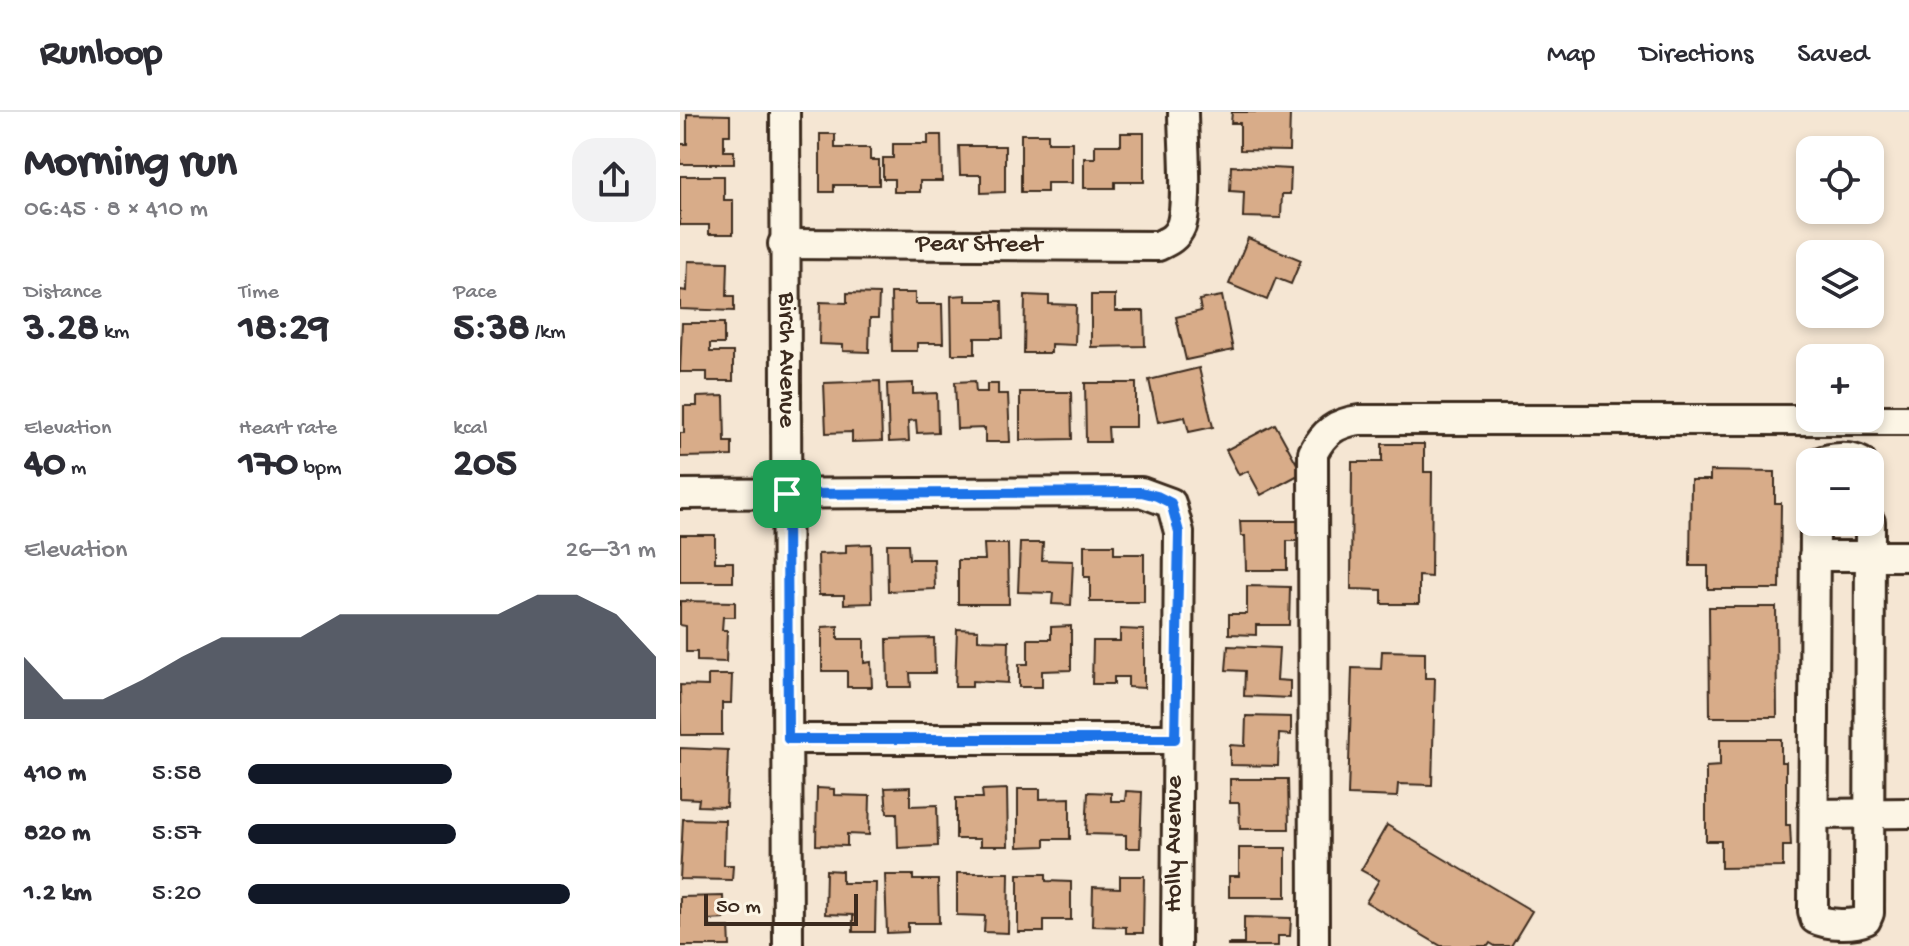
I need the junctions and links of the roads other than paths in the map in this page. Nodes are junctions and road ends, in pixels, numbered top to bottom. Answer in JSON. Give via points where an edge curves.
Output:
{"nodes":[{"id":1,"x":785,"y":112,"type":"edge"},
{"id":2,"x":1183,"y":112,"type":"edge"},
{"id":3,"x":783,"y":244,"type":"junction"},
{"id":4,"x":1909,"y":420,"type":"edge"},
{"id":5,"x":680,"y":494,"type":"edge"},
{"id":6,"x":787,"y":494,"type":"junction"},
{"id":7,"x":1815,"y":536,"type":"edge"},
{"id":8,"x":1870,"y":536,"type":"edge"},
{"id":9,"x":1814,"y":556,"type":"junction"},
{"id":10,"x":1871,"y":556,"type":"junction"},
{"id":11,"x":1909,"y":556,"type":"edge"},
{"id":12,"x":788,"y":739,"type":"junction"},
{"id":13,"x":1175,"y":739,"type":"junction"},
{"id":14,"x":1909,"y":813,"type":"edge"},
{"id":15,"x":1814,"y":814,"type":"junction"},
{"id":16,"x":1869,"y":814,"type":"junction"},
{"id":17,"x":788,"y":946,"type":"edge"},
{"id":18,"x":1176,"y":946,"type":"edge"},
{"id":19,"x":1314,"y":946,"type":"edge"}],
"edges":[{"from":1,"to":3,"type":"street","name":"Birch Avenue"},
{"from":2,"to":3,"type":"street","name":"Pear Street","via":[[1181,226],[1173,240],[1158,246]]},
{"from":3,"to":6,"type":"street","name":"Birch Avenue"},
{"from":4,"to":19,"type":"street","via":[[1359,420],[1340,422],[1321,437],[1313,453]]},
{"from":5,"to":6,"type":"street"},
{"from":6,"to":12,"type":"street","name":"Birch Avenue"},
{"from":6,"to":13,"type":"street","name":"Holly Avenue","via":[[1141,492],[1171,503],[1179,532]]},
{"from":7,"to":9,"type":"street"},
{"from":8,"to":10,"type":"street"},
{"from":9,"to":10,"type":"street"},
{"from":9,"to":15,"type":"street"},
{"from":10,"to":11,"type":"street"},
{"from":10,"to":16,"type":"street"},
{"from":12,"to":13,"type":"street"},
{"from":12,"to":17,"type":"street","name":"Birch Avenue"},
{"from":13,"to":18,"type":"street","name":"Holly Avenue"},
{"from":14,"to":16,"type":"street"},
{"from":15,"to":16,"type":"street"},
{"from":15,"to":16,"type":"street","via":[[1815,919],[1859,923],[1869,913]]}]}
